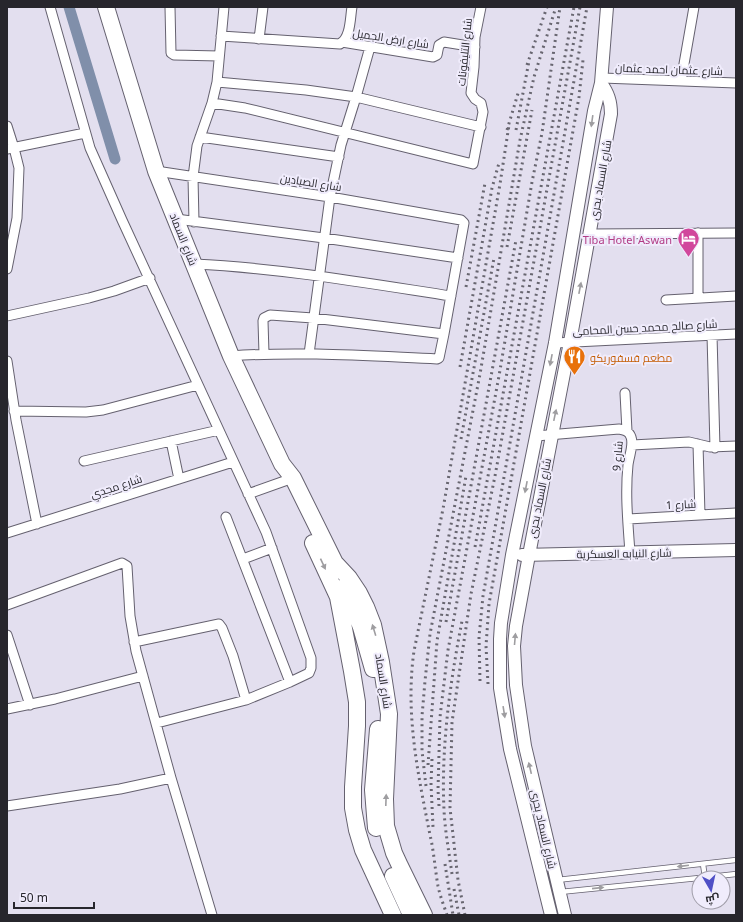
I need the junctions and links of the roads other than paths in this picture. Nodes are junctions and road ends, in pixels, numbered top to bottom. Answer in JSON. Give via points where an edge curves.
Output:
{"nodes":[{"id":1,"x":50,"y":7,"type":"edge"},
{"id":2,"x":106,"y":7,"type":"edge"},
{"id":3,"x":170,"y":7,"type":"edge"},
{"id":4,"x":224,"y":7,"type":"edge"},
{"id":5,"x":263,"y":7,"type":"edge"},
{"id":6,"x":352,"y":7,"type":"edge"},
{"id":7,"x":481,"y":7,"type":"edge"},
{"id":8,"x":607,"y":7,"type":"edge"},
{"id":9,"x":694,"y":7,"type":"edge"},
{"id":10,"x":221,"y":36,"type":"junction"},
{"id":11,"x":259,"y":39,"type":"junction"},
{"id":12,"x":342,"y":42,"type":"junction"},
{"id":13,"x":370,"y":47,"type":"junction"},
{"id":14,"x":475,"y":48,"type":"junction"},
{"id":15,"x":219,"y":56,"type":"junction"},
{"id":16,"x":601,"y":81,"type":"junction"},
{"id":17,"x":681,"y":81,"type":"junction"},
{"id":18,"x":217,"y":82,"type":"junction"},
{"id":19,"x":736,"y":83,"type":"edge"},
{"id":20,"x":356,"y":97,"type":"junction"},
{"id":21,"x":212,"y":103,"type":"junction"},
{"id":22,"x":7,"y":126,"type":"edge"},
{"id":23,"x":481,"y":127,"type":"junction"},
{"id":24,"x":85,"y":133,"type":"junction"},
{"id":25,"x":344,"y":133,"type":"junction"},
{"id":26,"x":200,"y":137,"type":"junction"},
{"id":27,"x":11,"y":148,"type":"edge"},
{"id":28,"x":339,"y":157,"type":"junction"},
{"id":29,"x":156,"y":171,"type":"junction"},
{"id":30,"x":193,"y":177,"type":"junction"},
{"id":31,"x":330,"y":197,"type":"junction"},
{"id":32,"x":176,"y":219,"type":"junction"},
{"id":33,"x":194,"y":222,"type":"junction"},
{"id":34,"x":698,"y":233,"type":"junction"},
{"id":35,"x":736,"y":233,"type":"edge"},
{"id":36,"x":590,"y":234,"type":"junction"},
{"id":37,"x":324,"y":238,"type":"junction"},
{"id":38,"x":458,"y":258,"type":"junction"},
{"id":39,"x":194,"y":264,"type":"junction"},
{"id":40,"x":7,"y":269,"type":"edge"},
{"id":41,"x":318,"y":276,"type":"junction"},
{"id":42,"x":150,"y":278,"type":"junction"},
{"id":43,"x":451,"y":296,"type":"junction"},
{"id":44,"x":736,"y":296,"type":"edge"},
{"id":45,"x":698,"y":298,"type":"junction"},
{"id":46,"x":666,"y":300,"type":"dead end"},
{"id":47,"x":7,"y":316,"type":"edge"},
{"id":48,"x":313,"y":318,"type":"junction"},
{"id":49,"x":444,"y":334,"type":"junction"},
{"id":50,"x":736,"y":334,"type":"edge"},
{"id":51,"x":712,"y":335,"type":"junction"},
{"id":52,"x":570,"y":342,"type":"junction"},
{"id":53,"x":554,"y":343,"type":"junction"},
{"id":54,"x":264,"y":354,"type":"junction"},
{"id":55,"x":308,"y":354,"type":"junction"},
{"id":56,"x":231,"y":356,"type":"junction"},
{"id":57,"x":7,"y":361,"type":"edge"},
{"id":58,"x":198,"y":385,"type":"junction"},
{"id":59,"x":624,"y":393,"type":"dead end"},
{"id":60,"x":14,"y":411,"type":"junction"},
{"id":61,"x":219,"y":430,"type":"junction"},
{"id":62,"x":627,"y":431,"type":"junction"},
{"id":63,"x":551,"y":435,"type":"junction"},
{"id":64,"x":536,"y":436,"type":"junction"},
{"id":65,"x":171,"y":441,"type":"junction"},
{"id":66,"x":698,"y":444,"type":"junction"},
{"id":67,"x":632,"y":445,"type":"junction"},
{"id":68,"x":736,"y":446,"type":"edge"},
{"id":69,"x":715,"y":448,"type":"junction"},
{"id":70,"x":84,"y":461,"type":"dead end"},
{"id":71,"x":233,"y":462,"type":"junction"},
{"id":72,"x":179,"y":479,"type":"junction"},
{"id":73,"x":289,"y":480,"type":"junction"},
{"id":74,"x":248,"y":494,"type":"junction"},
{"id":75,"x":736,"y":513,"type":"edge"},
{"id":76,"x":700,"y":515,"type":"junction"},
{"id":77,"x":226,"y":517,"type":"dead end"},
{"id":78,"x":628,"y":519,"type":"junction"},
{"id":79,"x":37,"y":524,"type":"junction"},
{"id":80,"x":7,"y":533,"type":"edge"},
{"id":81,"x":272,"y":548,"type":"junction"},
{"id":82,"x":736,"y":550,"type":"edge"},
{"id":83,"x":630,"y":552,"type":"junction"},
{"id":84,"x":512,"y":555,"type":"junction"},
{"id":85,"x":529,"y":555,"type":"junction"},
{"id":86,"x":243,"y":559,"type":"junction"},
{"id":87,"x":335,"y":563,"type":"junction"},
{"id":88,"x":338,"y":597,"type":"junction"},
{"id":89,"x":7,"y":605,"type":"edge"},
{"id":90,"x":7,"y":634,"type":"edge"},
{"id":91,"x":134,"y":642,"type":"junction"},
{"id":92,"x":368,"y":673,"type":"junction"},
{"id":93,"x":143,"y":676,"type":"junction"},
{"id":94,"x":290,"y":682,"type":"junction"},
{"id":95,"x":516,"y":686,"type":"junction"},
{"id":96,"x":500,"y":688,"type":"junction"},
{"id":97,"x":246,"y":700,"type":"junction"},
{"id":98,"x":30,"y":705,"type":"junction"},
{"id":99,"x":7,"y":709,"type":"edge"},
{"id":100,"x":157,"y":724,"type":"junction"},
{"id":101,"x":525,"y":746,"type":"junction"},
{"id":102,"x":510,"y":749,"type":"junction"},
{"id":103,"x":171,"y":778,"type":"junction"},
{"id":104,"x":7,"y":806,"type":"edge"},
{"id":105,"x":736,"y":860,"type":"edge"},
{"id":106,"x":703,"y":864,"type":"junction"},
{"id":107,"x":704,"y":870,"type":"edge"},
{"id":108,"x":691,"y":878,"type":"edge"},
{"id":109,"x":558,"y":886,"type":"junction"},
{"id":110,"x":544,"y":888,"type":"junction"},
{"id":111,"x":212,"y":915,"type":"edge"},
{"id":112,"x":393,"y":915,"type":"edge"},
{"id":113,"x":400,"y":915,"type":"edge"},
{"id":114,"x":411,"y":915,"type":"edge"},
{"id":115,"x":424,"y":915,"type":"edge"},
{"id":116,"x":551,"y":915,"type":"edge"},
{"id":117,"x":565,"y":915,"type":"edge"}],
"edges":[{"from":1,"to":24,"type":"street"},
{"from":2,"to":29,"type":"highway","name":"شارع السماد"},
{"from":3,"to":15,"type":"street","via":[[171,53]]},
{"from":4,"to":10,"type":"street"},
{"from":5,"to":11,"type":"street"},
{"from":6,"to":12,"type":"street","via":[[347,35]]},
{"from":7,"to":14,"type":"street","name":"شارع التليفونات"},
{"from":8,"to":16,"type":"street","name":"شارع السماد بحرى"},
{"from":9,"to":17,"type":"street"},
{"from":10,"to":11,"type":"street","name":"شارع ارض الجميل"},
{"from":10,"to":15,"type":"street"},
{"from":11,"to":12,"type":"street","name":"شارع ارض الجميل","via":[[337,44]]},
{"from":12,"to":13,"type":"street","name":"شارع ارض الجميل"},
{"from":13,"to":14,"type":"street","name":"شارع ارض الجميل","via":[[433,57],[437,54],[439,45],[444,42]]},
{"from":13,"to":20,"type":"street"},
{"from":14,"to":23,"type":"street","name":"شارع التليفونات","via":[[471,93],[483,108]]},
{"from":15,"to":18,"type":"street"},
{"from":16,"to":17,"type":"street","name":"شارع عثمان احمد عثمان"},
{"from":16,"to":36,"type":"street","name":"شارع السماد بحرى","via":[[609,96],[611,114]]},
{"from":16,"to":53,"type":"street","name":"شارع السماد بحرى","one_way":true},
{"from":17,"to":19,"type":"street","name":"شارع عثمان احمد عثمان"},
{"from":18,"to":20,"type":"street"},
{"from":18,"to":21,"type":"street"},
{"from":20,"to":23,"type":"street"},
{"from":20,"to":25,"type":"street"},
{"from":21,"to":25,"type":"street","via":[[245,108]]},
{"from":21,"to":26,"type":"street"},
{"from":22,"to":27,"type":"street"},
{"from":23,"to":25,"type":"street","name":"شارع التليفونات","via":[[474,163],[471,165]]},
{"from":24,"to":27,"type":"street"},
{"from":24,"to":42,"type":"street"},
{"from":25,"to":28,"type":"street"},
{"from":26,"to":28,"type":"street"},
{"from":26,"to":30,"type":"street"},
{"from":27,"to":40,"type":"street","via":[[19,168],[16,218]]},
{"from":28,"to":31,"type":"street"},
{"from":29,"to":30,"type":"street","name":"شارع الصيادين"},
{"from":29,"to":32,"type":"highway","name":"شارع السماد"},
{"from":30,"to":31,"type":"street","name":"شارع الصيادين"},
{"from":30,"to":33,"type":"street"},
{"from":31,"to":37,"type":"street"},
{"from":31,"to":38,"type":"street","name":"شارع الصيادين","via":[[461,220],[464,223]]},
{"from":32,"to":33,"type":"street"},
{"from":32,"to":39,"type":"highway","name":"شارع السماد"},
{"from":33,"to":37,"type":"street"},
{"from":34,"to":35,"type":"street"},
{"from":34,"to":36,"type":"street"},
{"from":34,"to":45,"type":"street"},
{"from":52,"to":36,"type":"street","name":"شارع السماد بحرى","one_way":true},
{"from":37,"to":38,"type":"street"},
{"from":37,"to":41,"type":"street"},
{"from":38,"to":43,"type":"street"},
{"from":39,"to":41,"type":"street"},
{"from":39,"to":56,"type":"highway","name":"شارع السماد"},
{"from":41,"to":43,"type":"street"},
{"from":41,"to":48,"type":"street"},
{"from":42,"to":47,"type":"street","via":[[89,298]]},
{"from":42,"to":58,"type":"street"},
{"from":43,"to":49,"type":"street"},
{"from":44,"to":45,"type":"street"},
{"from":45,"to":46,"type":"street"},
{"from":48,"to":49,"type":"street"},
{"from":48,"to":54,"type":"street","via":[[270,315],[264,318]]},
{"from":48,"to":55,"type":"street"},
{"from":49,"to":55,"type":"street","via":[[440,357],[437,360]]},
{"from":50,"to":51,"type":"street","name":"شارع صالح محمد حسن المحامى"},
{"from":51,"to":52,"type":"street","name":"شارع صالح محمد حسن المحامى"},
{"from":51,"to":69,"type":"street"},
{"from":52,"to":53,"type":"street","name":"شارع صالح محمد حسن المحامى"},
{"from":63,"to":52,"type":"street","name":"شارع السماد بحرى","one_way":true},
{"from":53,"to":64,"type":"street","name":"شارع السماد بحرى","one_way":true},
{"from":54,"to":55,"type":"street"},
{"from":54,"to":56,"type":"street"},
{"from":56,"to":73,"type":"highway","name":"شارع السماد"},
{"from":57,"to":60,"type":"street"},
{"from":58,"to":60,"type":"street","via":[[103,410]]},
{"from":58,"to":61,"type":"street"},
{"from":59,"to":62,"type":"street"},
{"from":60,"to":79,"type":"street"},
{"from":61,"to":65,"type":"street"},
{"from":61,"to":71,"type":"street"},
{"from":62,"to":63,"type":"street","name":"شارع 9","via":[[619,429]]},
{"from":62,"to":67,"type":"street","name":"شارع 9"},
{"from":63,"to":64,"type":"street","name":"شارع 9"},
{"from":63,"to":85,"type":"street","name":"شارع السماد بحرى"},
{"from":64,"to":84,"type":"street","name":"شارع السماد بحرى","one_way":true},
{"from":65,"to":70,"type":"street"},
{"from":65,"to":72,"type":"street"},
{"from":66,"to":67,"type":"street","via":[[685,442]]},
{"from":66,"to":69,"type":"street"},
{"from":66,"to":76,"type":"street"},
{"from":67,"to":78,"type":"street","name":"شارع 9","via":[[626,488]]},
{"from":68,"to":69,"type":"street"},
{"from":71,"to":72,"type":"street","name":"شارع مجدي"},
{"from":71,"to":74,"type":"street"},
{"from":72,"to":79,"type":"street","name":"شارع مجدي"},
{"from":73,"to":74,"type":"street"},
{"from":73,"to":87,"type":"highway","name":"شارع السماد"},
{"from":73,"to":88,"type":"highway","name":"شارع السماد","one_way":true},
{"from":74,"to":81,"type":"street"},
{"from":75,"to":76,"type":"street","name":"شارع 1"},
{"from":76,"to":78,"type":"street","name":"شارع 1"},
{"from":77,"to":86,"type":"street"},
{"from":78,"to":83,"type":"street","name":"شارع 9"},
{"from":79,"to":80,"type":"street","name":"شارع مجدي"},
{"from":81,"to":86,"type":"street"},
{"from":81,"to":94,"type":"street","via":[[311,658],[309,673]]},
{"from":82,"to":83,"type":"street","name":"شارع النيابه العسكرية"},
{"from":83,"to":85,"type":"street","name":"شارع النيابه العسكرية"},
{"from":84,"to":85,"type":"street","name":"شارع النيابه العسكرية"},
{"from":84,"to":96,"type":"street","name":"شارع السماد بحرى","via":[[501,623]]},
{"from":95,"to":85,"type":"street","name":"شارع السماد بحرى","one_way":true,"via":[[516,626]]},
{"from":86,"to":94,"type":"street"},
{"from":87,"to":92,"type":"highway","via":[[361,627]]},
{"from":115,"to":87,"type":"highway","name":"شارع السماد","one_way":true,"via":[[394,853],[386,826],[389,714],[377,640],[359,592]]},
{"from":88,"to":92,"type":"highway"},
{"from":88,"to":112,"type":"highway","name":"شارع السماد","via":[[357,702],[353,808],[363,850]]},
{"from":89,"to":91,"type":"street","via":[[124,564],[127,566]]},
{"from":90,"to":98,"type":"street"},
{"from":91,"to":93,"type":"street"},
{"from":91,"to":97,"type":"street","via":[[219,624],[233,656]]},
{"from":92,"to":113,"type":"highway","via":[[368,720],[363,781],[366,828],[374,859]]},
{"from":92,"to":114,"type":"highway","via":[[378,705],[373,790],[376,823],[388,866]]},
{"from":93,"to":98,"type":"street"},
{"from":93,"to":100,"type":"street"},
{"from":94,"to":97,"type":"street"},
{"from":95,"to":96,"type":"street"},
{"from":95,"to":101,"type":"street","name":"شارع السماد بحرى"},
{"from":96,"to":102,"type":"street","name":"شارع السماد بحرى","one_way":true},
{"from":97,"to":100,"type":"street"},
{"from":98,"to":99,"type":"street"},
{"from":100,"to":103,"type":"street"},
{"from":101,"to":102,"type":"street"},
{"from":109,"to":101,"type":"street","name":"شارع السماد بحرى","one_way":true},
{"from":102,"to":110,"type":"street","name":"شارع السماد بحرى"},
{"from":103,"to":104,"type":"street","via":[[120,789]]},
{"from":103,"to":111,"type":"street"},
{"from":105,"to":106,"type":"lane"},
{"from":106,"to":107,"type":"lane"},
{"from":106,"to":109,"type":"lane","one_way":true},
{"from":109,"to":108,"type":"lane","one_way":true},
{"from":109,"to":110,"type":"street"},
{"from":109,"to":117,"type":"street","name":"شارع السماد بحرى"},
{"from":110,"to":116,"type":"street","name":"شارع السماد بحرى"}]}
